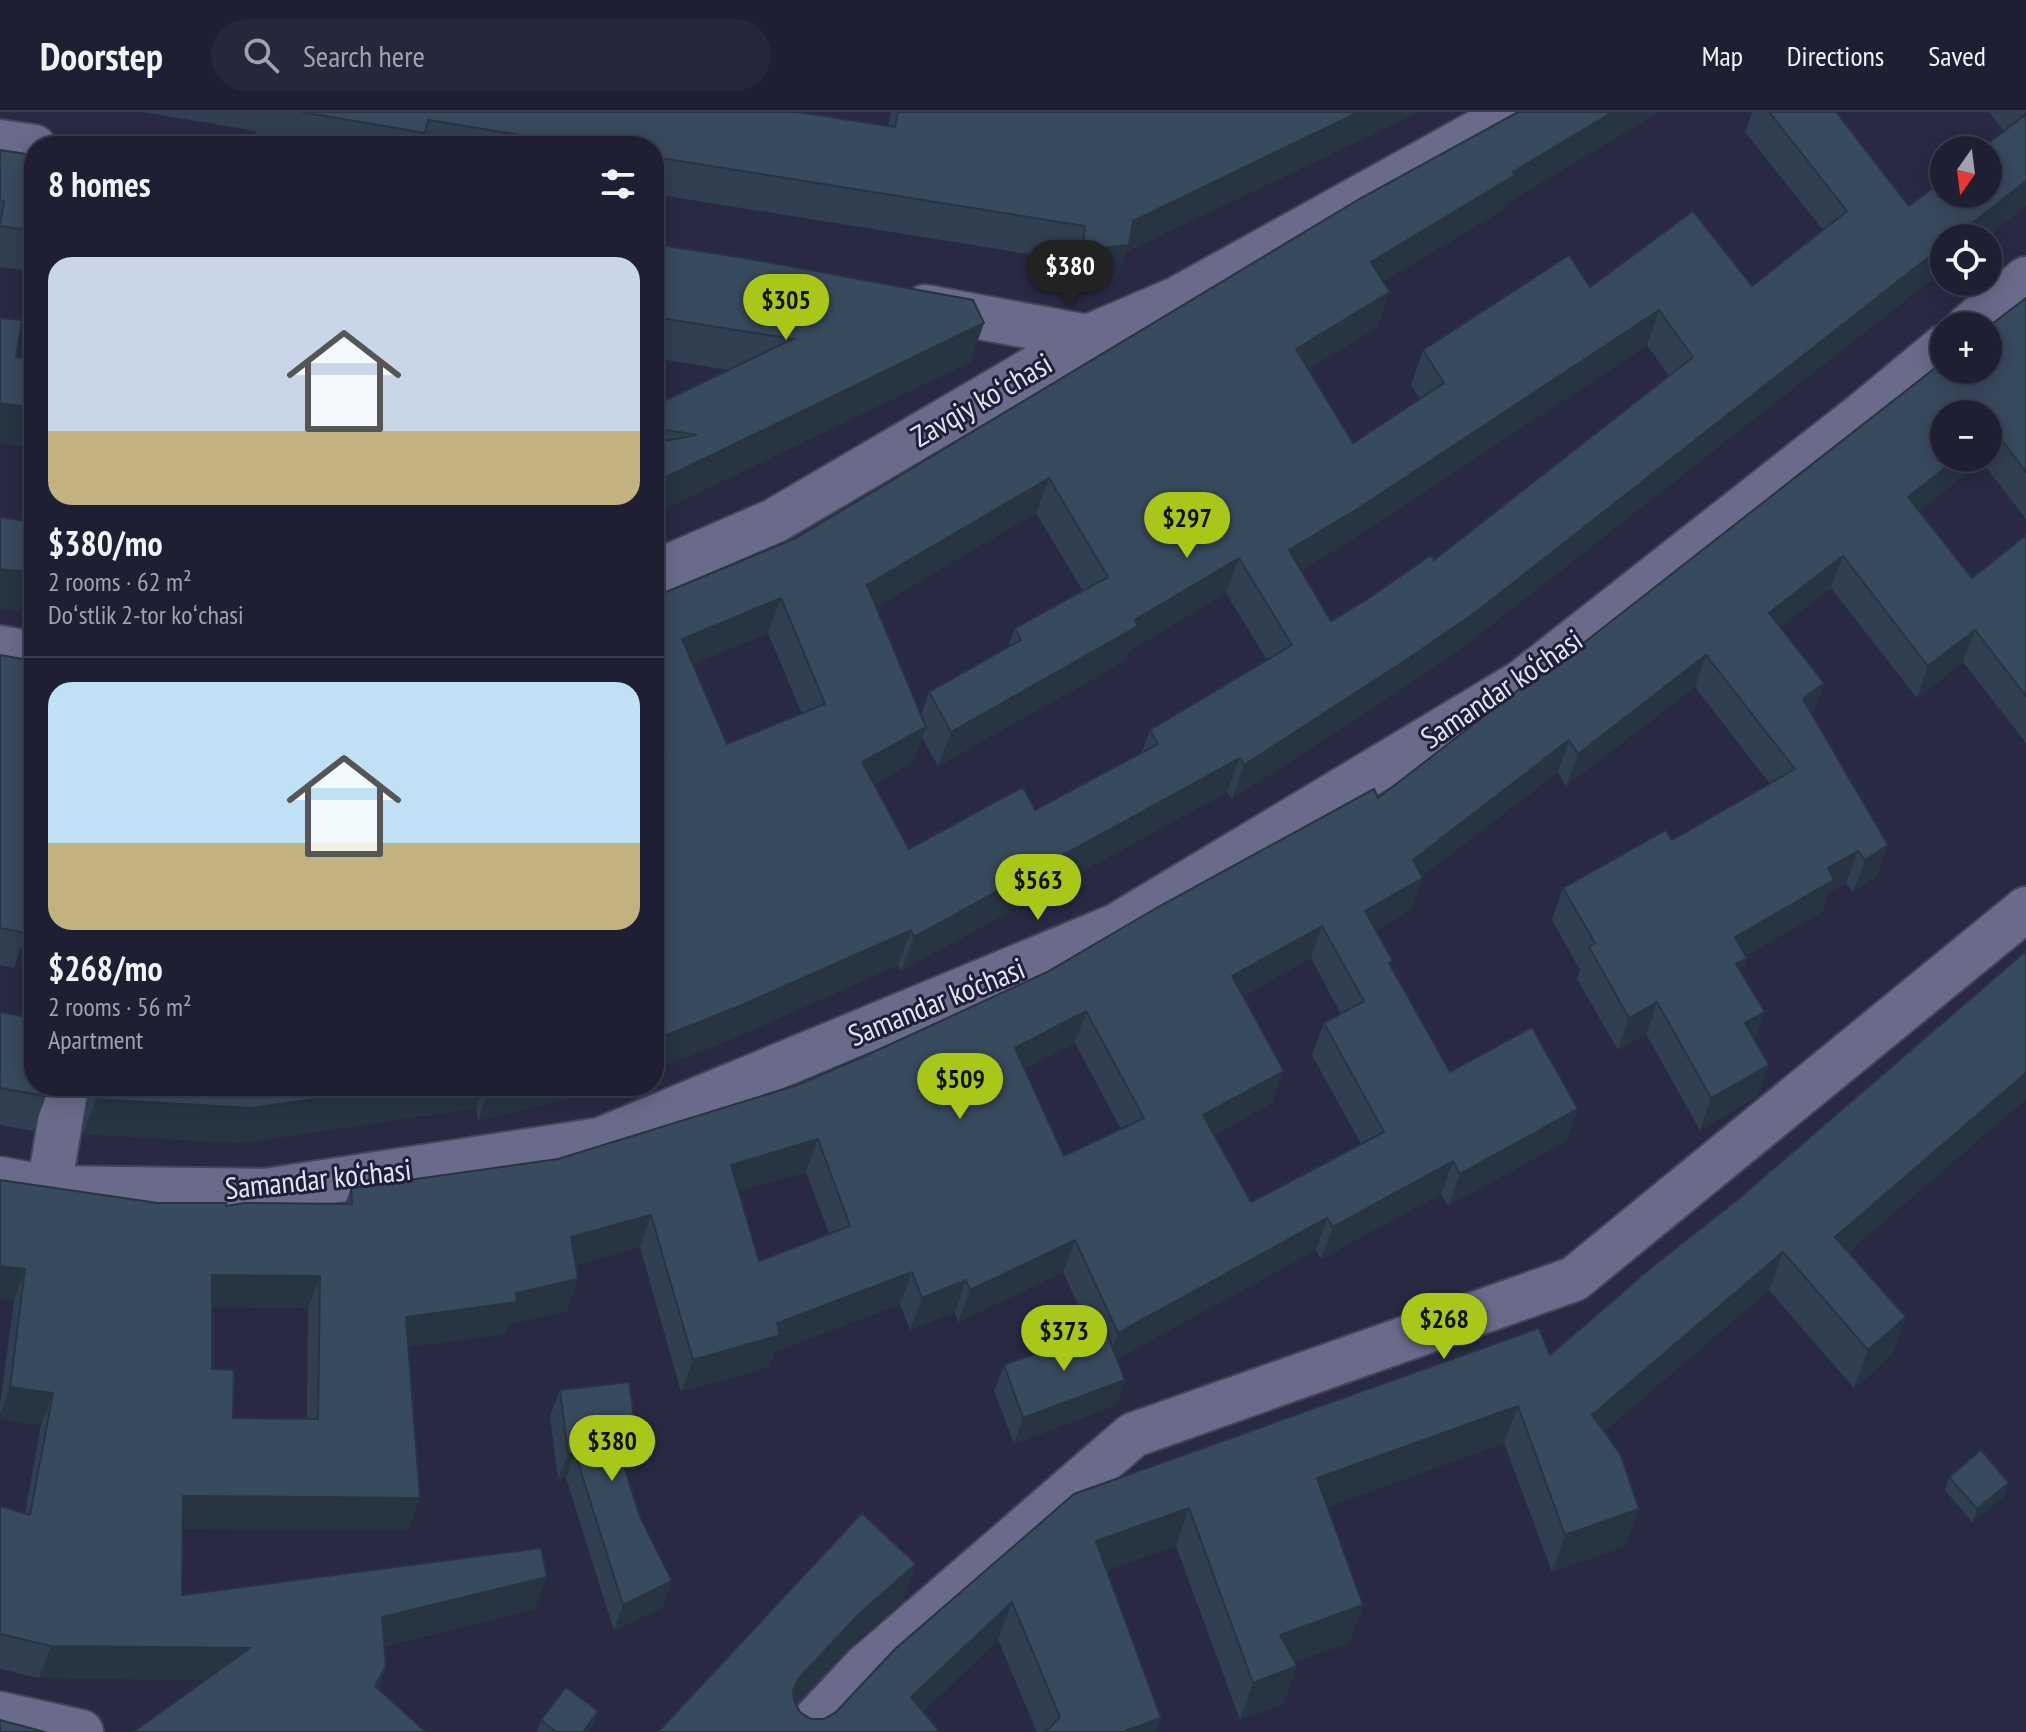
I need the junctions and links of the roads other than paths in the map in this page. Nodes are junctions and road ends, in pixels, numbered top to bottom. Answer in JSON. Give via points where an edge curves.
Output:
{"nodes":[{"id":1,"x":1519,"y":112,"type":"edge"},
{"id":2,"x":0,"y":142,"type":"edge"},
{"id":3,"x":24,"y":146,"type":"edge"},
{"id":4,"x":2026,"y":279,"type":"edge"},
{"id":5,"x":886,"y":300,"type":"edge"},
{"id":6,"x":1986,"y":312,"type":"edge"},
{"id":7,"x":1088,"y":337,"type":"junction"},
{"id":8,"x":1930,"y":359,"type":"edge"},
{"id":9,"x":664,"y":569,"type":"edge"},
{"id":10,"x":0,"y":648,"type":"edge"},
{"id":11,"x":24,"y":652,"type":"edge"},
{"id":12,"x":2026,"y":909,"type":"edge"},
{"id":13,"x":64,"y":1096,"type":"edge"},
{"id":14,"x":0,"y":1179,"type":"edge"},
{"id":15,"x":49,"y":1188,"type":"junction"},
{"id":16,"x":0,"y":1714,"type":"edge"},
{"id":17,"x":81,"y":1732,"type":"edge"},
{"id":18,"x":804,"y":1732,"type":"edge"}],
"edges":[{"from":1,"to":7,"type":"street","name":"Zavqiy koʻchasi","via":[[1177,299]]},
{"from":2,"to":3,"type":"street"},
{"from":4,"to":6,"type":"street"},
{"from":5,"to":7,"type":"street"},
{"from":7,"to":9,"type":"street","name":"Zavqiy koʻchasi","via":[[774,521]]},
{"from":8,"to":15,"type":"street","name":"Samandar ko‘chasi","via":[[1522,682],[1116,926],[600,1140],[265,1191]]},
{"from":10,"to":11,"type":"street"},
{"from":12,"to":18,"type":"street","via":[[1574,1279],[1133,1435],[864,1668]]},
{"from":13,"to":15,"type":"street"},
{"from":14,"to":15,"type":"street","name":"Samandar ko‘chasi"},
{"from":16,"to":17,"type":"street"}]}
